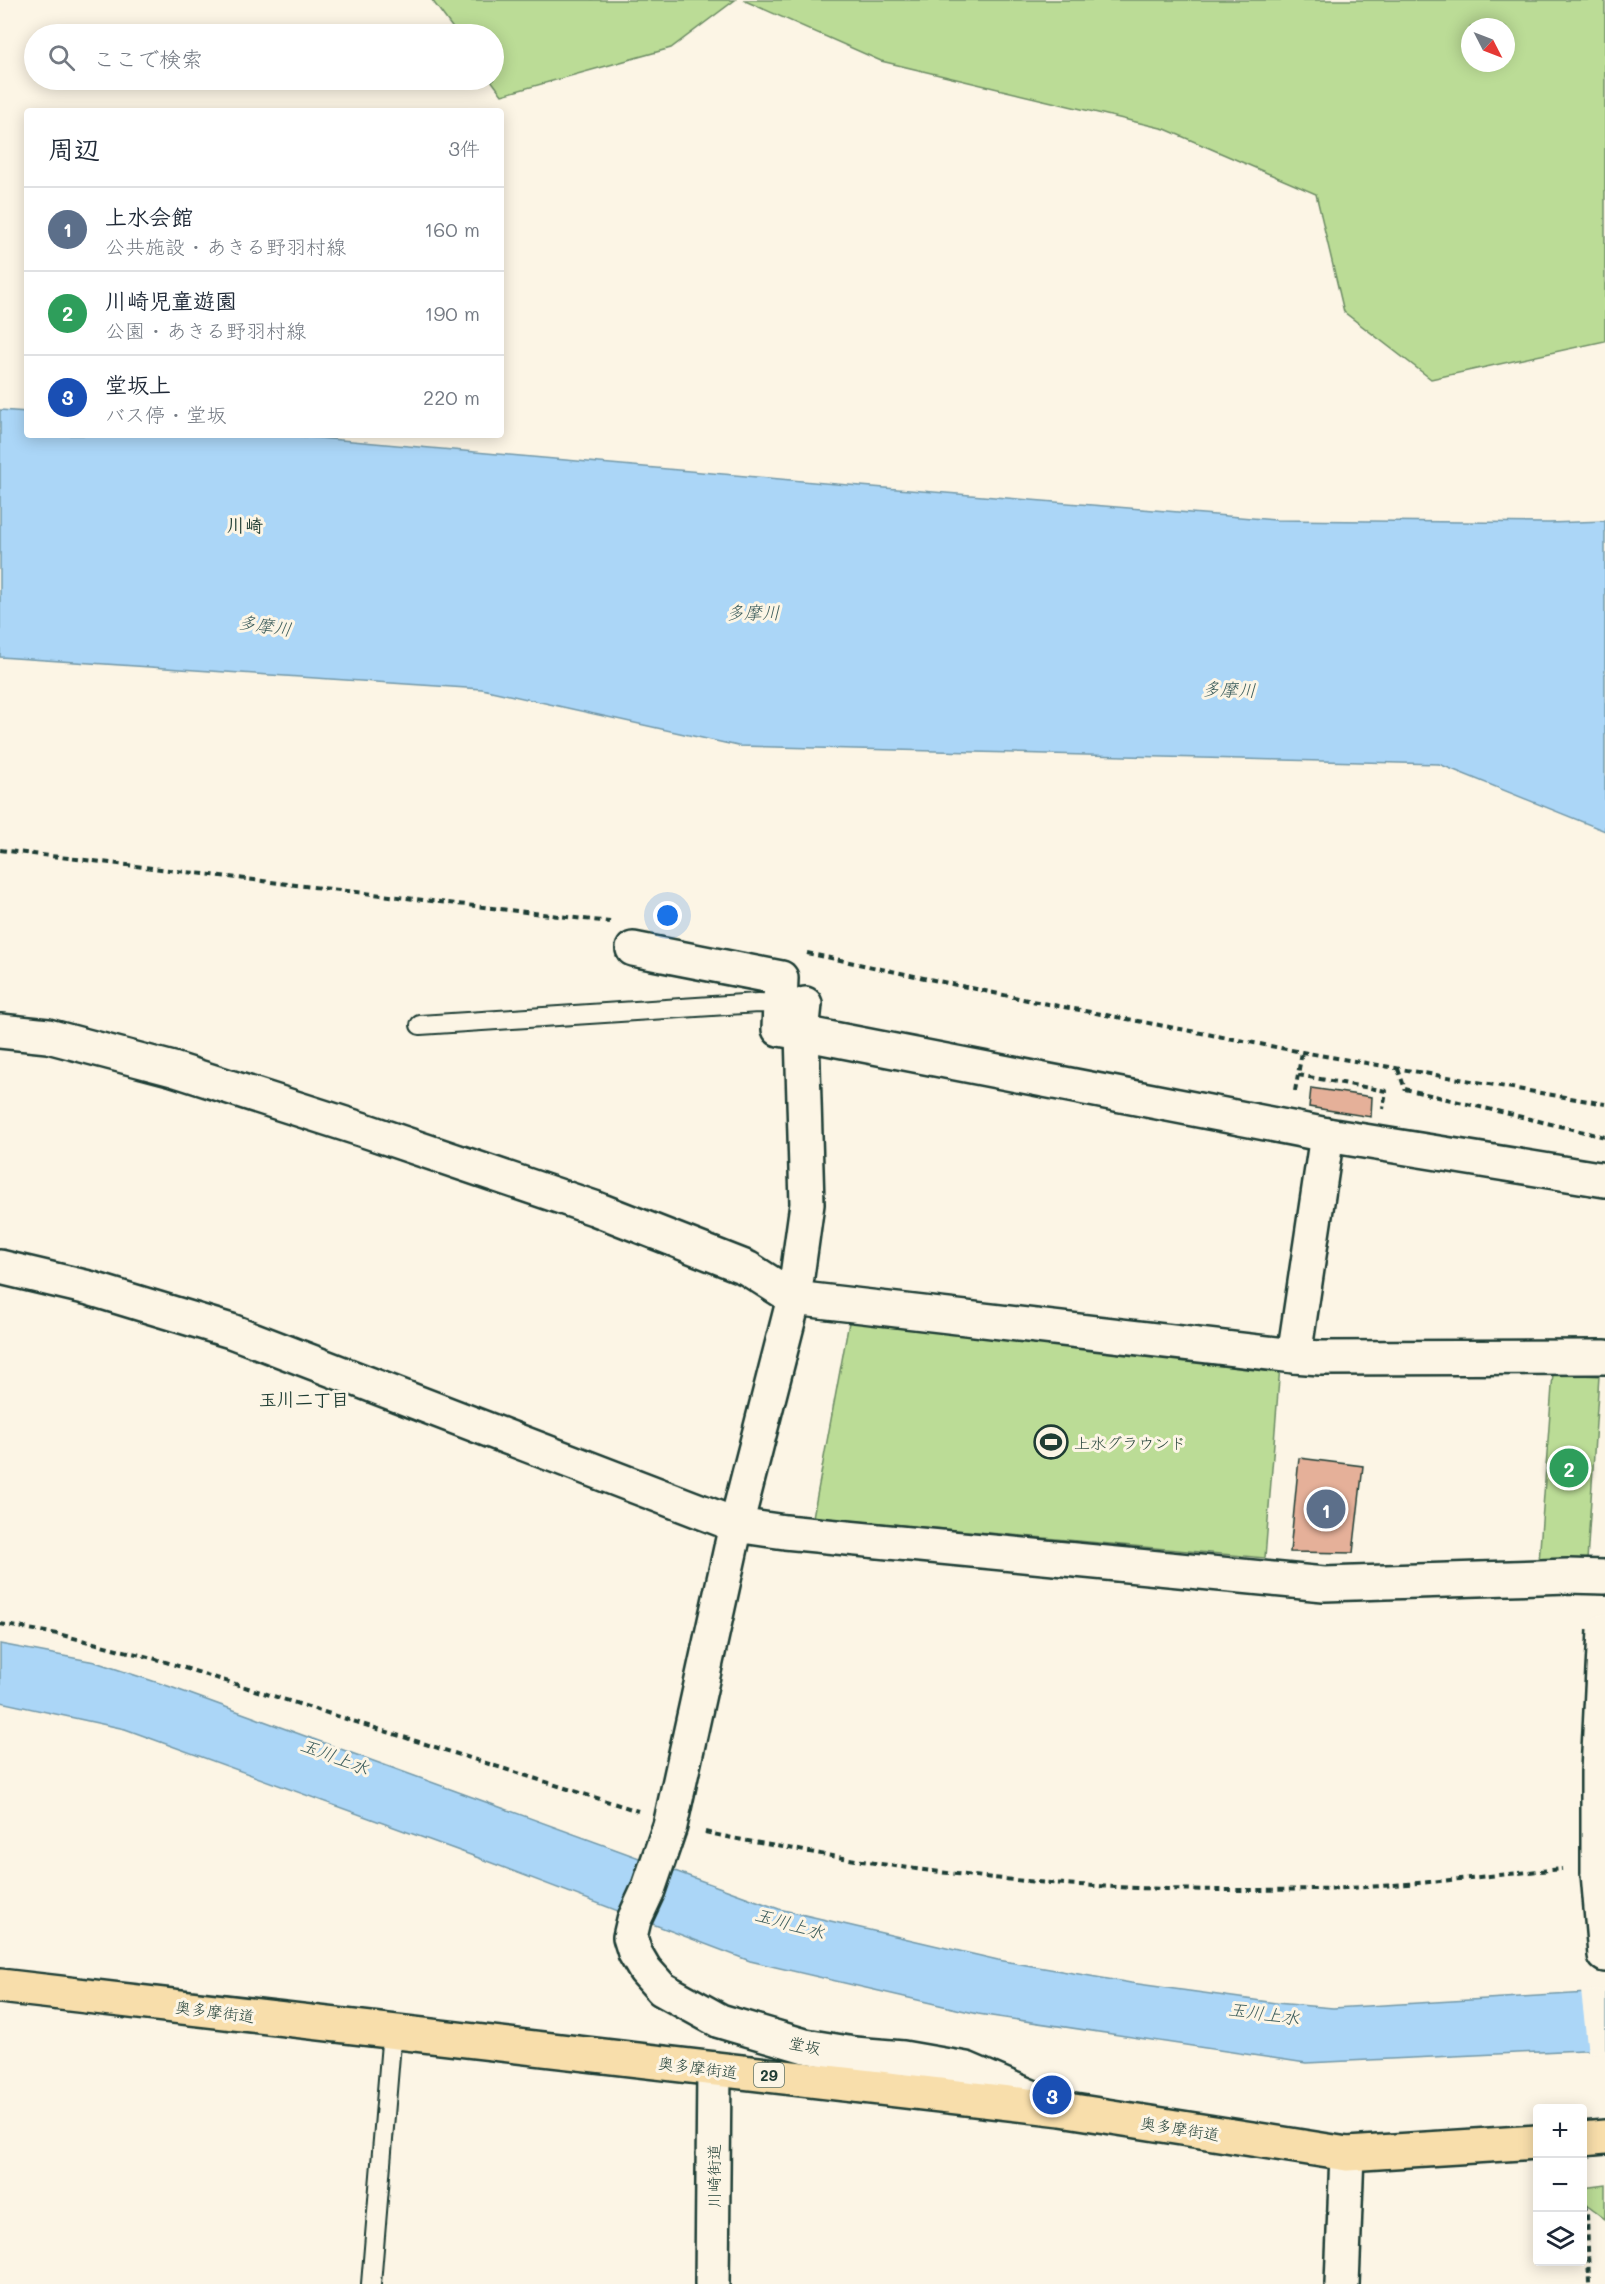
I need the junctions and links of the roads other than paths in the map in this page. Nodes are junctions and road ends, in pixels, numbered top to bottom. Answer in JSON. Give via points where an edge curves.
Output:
{"nodes":[{"id":1,"x":633,"y":949,"type":"dead end"},
{"id":2,"x":796,"y":1014,"type":"junction"},
{"id":3,"x":420,"y":1024,"type":"dead end"},
{"id":4,"x":0,"y":1031,"type":"edge"},
{"id":5,"x":1327,"y":1135,"type":"junction"},
{"id":6,"x":1605,"y":1180,"type":"edge"},
{"id":7,"x":0,"y":1267,"type":"edge"},
{"id":8,"x":794,"y":1298,"type":"junction"},
{"id":9,"x":1293,"y":1356,"type":"junction"},
{"id":10,"x":1605,"y":1357,"type":"edge"},
{"id":11,"x":736,"y":1525,"type":"junction"},
{"id":12,"x":1605,"y":1577,"type":"edge"},
{"id":13,"x":1605,"y":1630,"type":"edge"},
{"id":14,"x":1605,"y":1955,"type":"edge"},
{"id":15,"x":0,"y":1986,"type":"edge"},
{"id":16,"x":392,"y":2031,"type":"junction"},
{"id":17,"x":714,"y":2069,"type":"junction"},
{"id":18,"x":1061,"y":2109,"type":"junction"},
{"id":19,"x":1605,"y":2137,"type":"edge"},
{"id":20,"x":1587,"y":2139,"type":"edge"},
{"id":21,"x":1533,"y":2142,"type":"edge"},
{"id":22,"x":1347,"y":2154,"type":"junction"},
{"id":23,"x":371,"y":2284,"type":"edge"},
{"id":24,"x":712,"y":2284,"type":"edge"},
{"id":25,"x":1342,"y":2284,"type":"edge"}],
"edges":[{"from":1,"to":2,"type":"street","name":"堂坂","via":[[781,978]]},
{"from":2,"to":3,"type":"lane","via":[[758,1003]]},
{"from":2,"to":5,"type":"street"},
{"from":2,"to":8,"type":"street","name":"堂坂","via":[[807,1204]]},
{"from":4,"to":8,"type":"street","via":[[48,1036],[173,1069],[369,1132],[594,1208],[747,1268]]},
{"from":5,"to":6,"type":"street"},
{"from":5,"to":9,"type":"street"},
{"from":7,"to":11,"type":"street","via":[[89,1288],[231,1331]]},
{"from":8,"to":9,"type":"street"},
{"from":8,"to":11,"type":"street","name":"堂坂"},
{"from":9,"to":10,"type":"street"},
{"from":11,"to":12,"type":"street","via":[[1324,1584]]},
{"from":11,"to":18,"type":"street","name":"堂坂","via":[[671,1824],[630,1937],[645,1970],[662,1989],[720,2021],[805,2046],[966,2069]]},
{"from":13,"to":14,"type":"street","bridge":true,"via":[[1598,1772],[1598,1874]]},
{"from":15,"to":16,"type":"main road","name":"奥多摩街道","number":"29"},
{"from":16,"to":17,"type":"main road","name":"奥多摩街道","number":"29"},
{"from":16,"to":23,"type":"lane"},
{"from":17,"to":18,"type":"main road","name":"奥多摩街道","number":"29"},
{"from":17,"to":24,"type":"street","name":"川崎街道"},
{"from":18,"to":22,"type":"main road","name":"奥多摩街道","number":"29"},
{"from":19,"to":20,"type":"main road"},
{"from":21,"to":22,"type":"main road","name":"奥多摩街道","number":"29"},
{"from":22,"to":25,"type":"street"}]}
